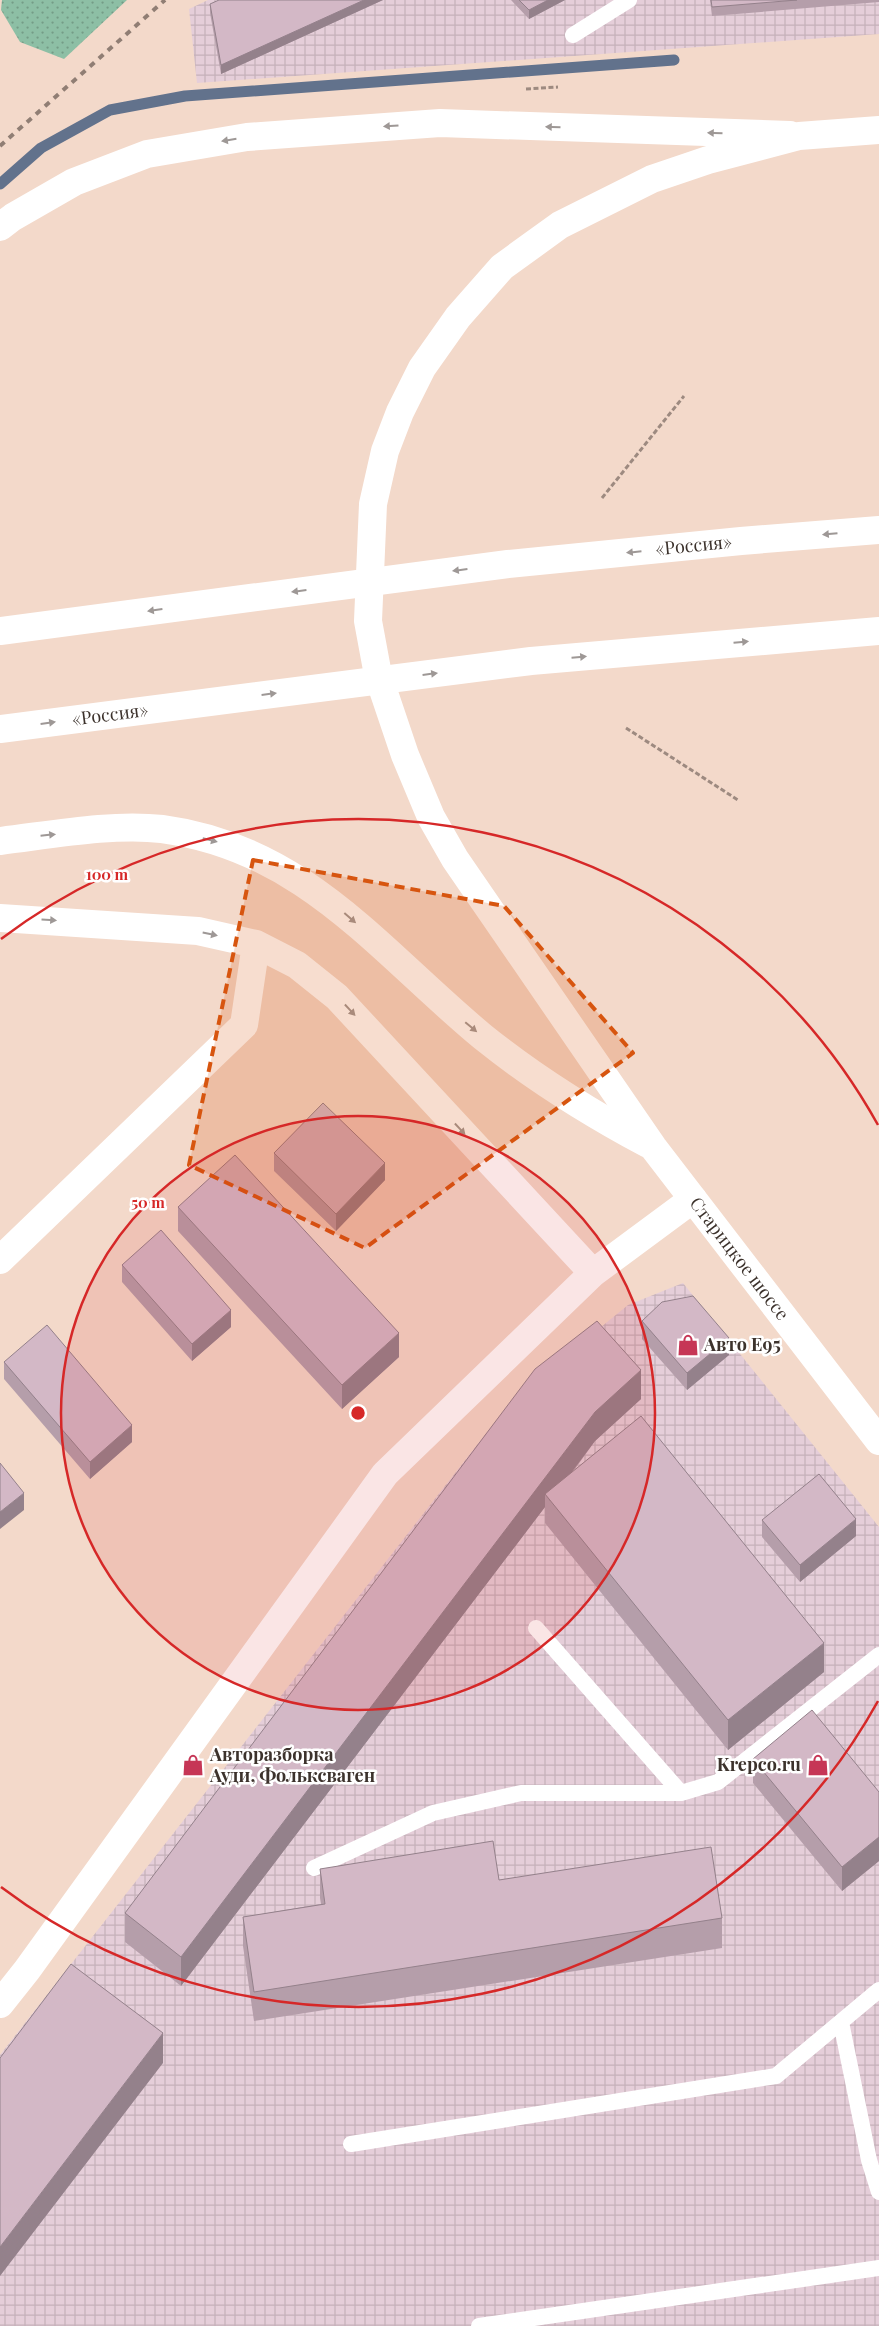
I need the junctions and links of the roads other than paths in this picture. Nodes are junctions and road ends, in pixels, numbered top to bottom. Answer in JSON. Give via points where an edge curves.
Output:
{"nodes":[{"id":1,"x":629,"y":0,"type":"edge"},
{"id":2,"x":573,"y":35,"type":"dead end"},
{"id":3,"x":879,"y":130,"type":"edge"},
{"id":4,"x":799,"y":136,"type":"junction"},
{"id":5,"x":0,"y":227,"type":"edge"},
{"id":6,"x":879,"y":530,"type":"edge"},
{"id":7,"x":0,"y":631,"type":"edge"},
{"id":8,"x":879,"y":631,"type":"edge"},
{"id":9,"x":0,"y":729,"type":"edge"},
{"id":10,"x":0,"y":840,"type":"edge"},
{"id":11,"x":0,"y":918,"type":"edge"},
{"id":12,"x":256,"y":944,"type":"junction"},
{"id":13,"x":653,"y":1147,"type":"junction"},
{"id":14,"x":693,"y":1199,"type":"junction"},
{"id":15,"x":0,"y":1260,"type":"edge"},
{"id":16,"x":593,"y":1273,"type":"junction"},
{"id":17,"x":879,"y":1442,"type":"edge"},
{"id":18,"x":536,"y":1628,"type":"dead end"},
{"id":19,"x":879,"y":1655,"type":"edge"},
{"id":20,"x":681,"y":1793,"type":"junction"},
{"id":21,"x":314,"y":1868,"type":"dead end"},
{"id":22,"x":879,"y":1990,"type":"edge"},
{"id":23,"x":0,"y":2004,"type":"edge"},
{"id":24,"x":841,"y":2022,"type":"junction"},
{"id":25,"x":351,"y":2144,"type":"dead end"},
{"id":26,"x":879,"y":2192,"type":"edge"},
{"id":27,"x":879,"y":2268,"type":"edge"},
{"id":28,"x":479,"y":2326,"type":"edge"}],
"edges":[{"from":1,"to":2,"type":"lane"},
{"from":3,"to":4,"type":"main road"},
{"from":4,"to":5,"type":"main road","one_way":true,"via":[[440,123],[247,137],[147,154],[74,182]]},
{"from":4,"to":13,"type":"main road","name":"Старицкое шоссе","via":[[708,160],[652,179],[560,225],[502,267],[458,317],[422,368],[385,451],[373,504],[368,621],[378,675],[404,755],[431,817],[482,900]]},
{"from":6,"to":7,"type":"main road","name":"«Россия»","one_way":true,"via":[[508,564]]},
{"from":9,"to":8,"type":"main road","name":"«Россия»","one_way":true,"via":[[531,661]]},
{"from":10,"to":13,"type":"main road","one_way":true,"via":[[88,831],[161,829],[226,844],[267,862],[334,904],[485,1039],[592,1113]]},
{"from":11,"to":12,"type":"main road","one_way":true,"via":[[198,931]]},
{"from":12,"to":15,"type":"main road","via":[[244,1025]]},
{"from":12,"to":16,"type":"main road","one_way":true,"via":[[297,965],[337,996]]},
{"from":13,"to":14,"type":"main road","name":"Старицкое шоссе"},
{"from":14,"to":16,"type":"main road"},
{"from":14,"to":17,"type":"main road","name":"Старицкое шоссе"},
{"from":16,"to":23,"type":"main road","via":[[386,1474]]},
{"from":18,"to":20,"type":"lane"},
{"from":19,"to":20,"type":"lane","via":[[718,1782]]},
{"from":20,"to":21,"type":"lane","via":[[521,1794],[433,1813]]},
{"from":22,"to":24,"type":"lane"},
{"from":24,"to":25,"type":"lane","via":[[776,2076]]},
{"from":24,"to":26,"type":"lane","via":[[869,2160]]},
{"from":27,"to":28,"type":"lane"}]}
